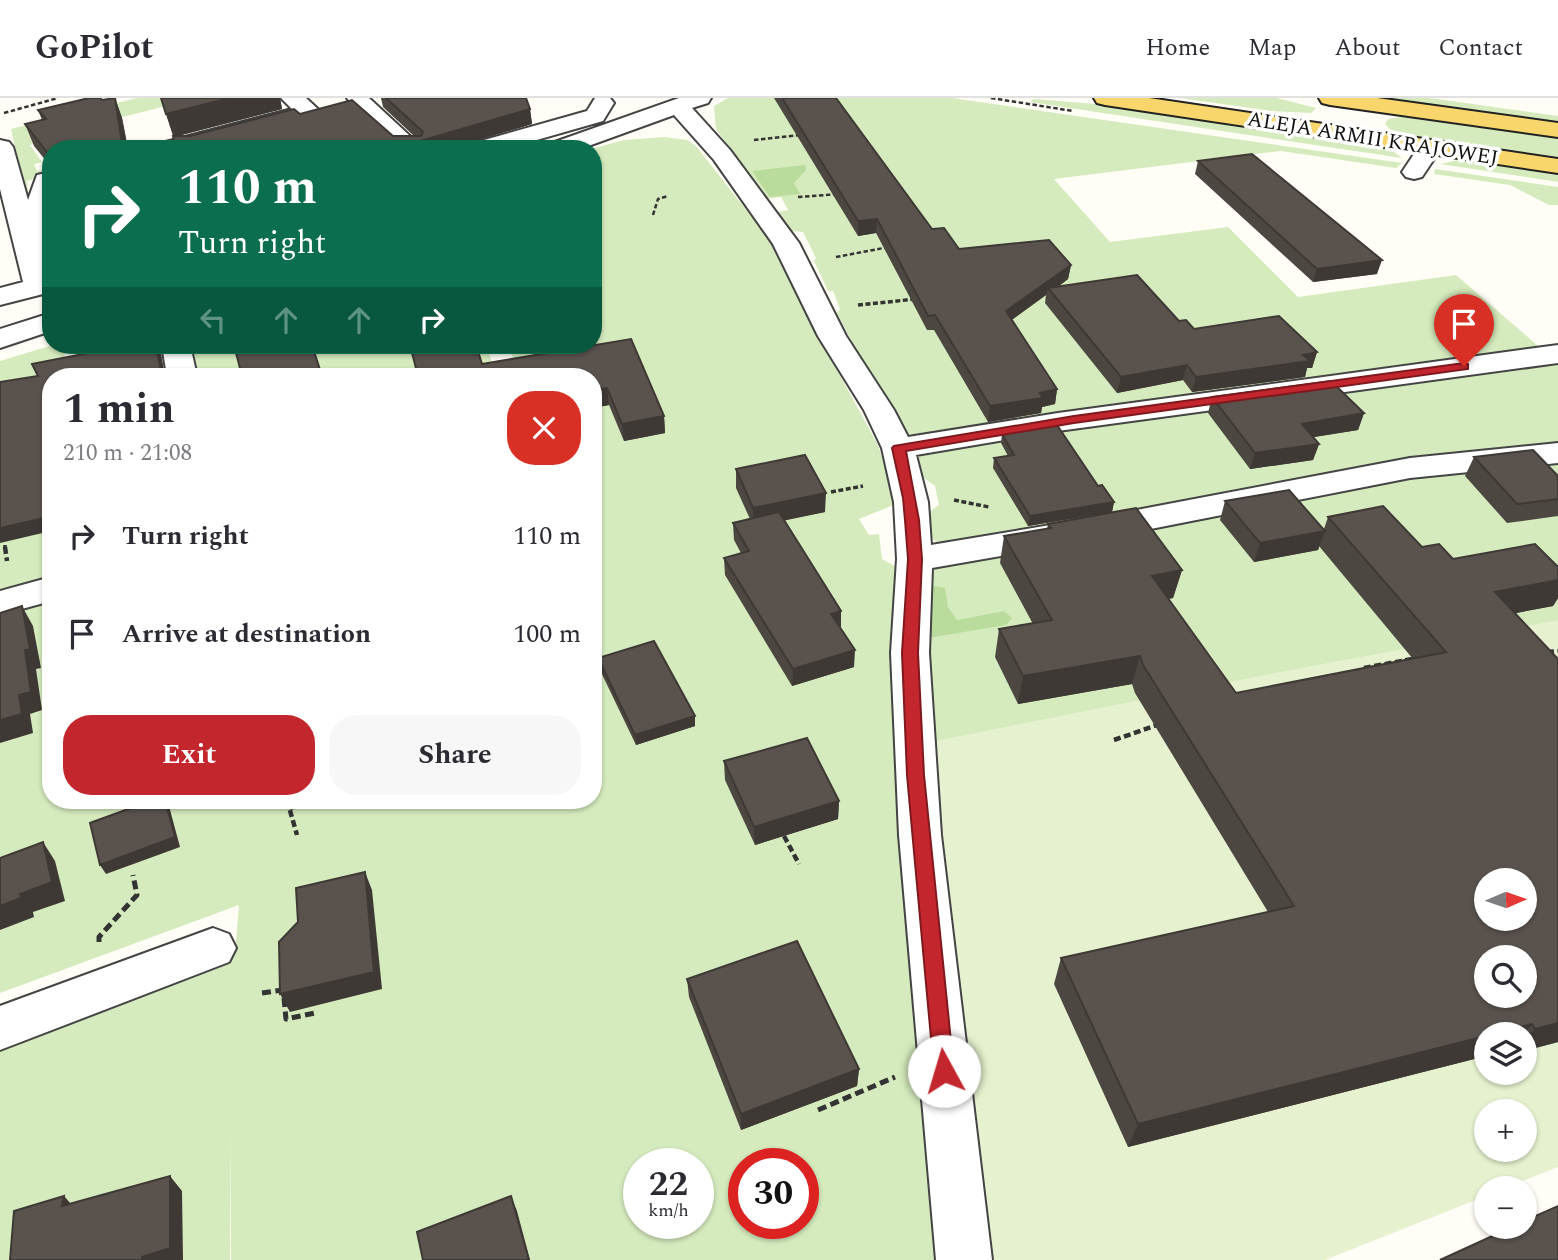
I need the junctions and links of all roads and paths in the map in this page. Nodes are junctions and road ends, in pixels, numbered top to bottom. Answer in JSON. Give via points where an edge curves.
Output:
{"nodes":[{"id":1,"x":58,"y":98,"type":"edge"},
{"id":2,"x":292,"y":98,"type":"edge"},
{"id":3,"x":358,"y":98,"type":"edge"},
{"id":4,"x":1104,"y":98,"type":"edge"},
{"id":5,"x":1341,"y":99,"type":"edge"},
{"id":6,"x":607,"y":100,"type":"edge"},
{"id":7,"x":673,"y":103,"type":"edge"},
{"id":8,"x":0,"y":114,"type":"edge"},
{"id":9,"x":1558,"y":130,"type":"edge"},
{"id":10,"x":1343,"y":134,"type":"junction"},
{"id":11,"x":802,"y":135,"type":"edge"},
{"id":12,"x":200,"y":140,"type":"edge"},
{"id":13,"x":402,"y":140,"type":"edge"},
{"id":14,"x":510,"y":140,"type":"edge"},
{"id":15,"x":580,"y":140,"type":"edge"},
{"id":16,"x":711,"y":144,"type":"junction"},
{"id":17,"x":1,"y":146,"type":"edge"},
{"id":18,"x":1430,"y":147,"type":"junction"},
{"id":19,"x":1558,"y":166,"type":"edge"},
{"id":20,"x":1414,"y":172,"type":"dead end"},
{"id":21,"x":42,"y":194,"type":"edge"},
{"id":22,"x":844,"y":194,"type":"edge"},
{"id":23,"x":668,"y":196,"type":"dead end"},
{"id":24,"x":753,"y":200,"type":"junction"},
{"id":25,"x":653,"y":215,"type":"dead end"},
{"id":26,"x":892,"y":247,"type":"edge"},
{"id":27,"x":42,"y":250,"type":"edge"},
{"id":28,"x":797,"y":262,"type":"junction"},
{"id":29,"x":42,"y":265,"type":"edge"},
{"id":30,"x":42,"y":282,"type":"edge"},
{"id":31,"x":0,"y":298,"type":"edge"},
{"id":32,"x":926,"y":298,"type":"edge"},
{"id":33,"x":818,"y":309,"type":"junction"},
{"id":34,"x":42,"y":324,"type":"edge"},
{"id":35,"x":0,"y":339,"type":"edge"},
{"id":36,"x":1558,"y":354,"type":"edge"},
{"id":37,"x":898,"y":448,"type":"junction"},
{"id":38,"x":1558,"y":453,"type":"edge"},
{"id":39,"x":911,"y":502,"type":"junction"},
{"id":40,"x":990,"y":508,"type":"dead end"},
{"id":41,"x":915,"y":559,"type":"junction"},
{"id":42,"x":42,"y":591,"type":"edge"},
{"id":43,"x":0,"y":603,"type":"edge"},
{"id":44,"x":1558,"y":651,"type":"edge"},
{"id":45,"x":1534,"y":652,"type":"edge"},
{"id":46,"x":1428,"y":655,"type":"edge"},
{"id":47,"x":1360,"y":669,"type":"edge"},
{"id":48,"x":1164,"y":723,"type":"edge"},
{"id":49,"x":1114,"y":740,"type":"dead end"},
{"id":50,"x":290,"y":809,"type":"edge"},
{"id":51,"x":297,"y":835,"type":"dead end"},
{"id":52,"x":784,"y":836,"type":"edge"},
{"id":53,"x":799,"y":864,"type":"dead end"},
{"id":54,"x":133,"y":875,"type":"dead end"},
{"id":55,"x":213,"y":947,"type":"dead end"},
{"id":56,"x":102,"y":989,"type":"junction"},
{"id":57,"x":262,"y":993,"type":"dead end"},
{"id":58,"x":315,"y":1013,"type":"dead end"},
{"id":59,"x":0,"y":1028,"type":"edge"},
{"id":60,"x":944,"y":1071,"type":"junction"},
{"id":61,"x":818,"y":1110,"type":"edge"},
{"id":62,"x":964,"y":1260,"type":"edge"}],
"edges":[{"from":1,"to":8,"type":"path"},
{"from":2,"to":12,"type":"street","via":[[309,111]]},
{"from":3,"to":13,"type":"street"},
{"from":4,"to":10,"type":"main road","name":"ALEJA ARMII KRAJOWEJ"},
{"from":5,"to":9,"type":"main road","name":"ALEJA ARMII KRAJOWEJ"},
{"from":5,"to":10,"type":"main road"},
{"from":6,"to":14,"type":"street","via":[[595,116]]},
{"from":7,"to":15,"type":"street"},
{"from":7,"to":16,"type":"street"},
{"from":10,"to":18,"type":"main road","name":"ALEJA ARMII KRAJOWEJ"},
{"from":11,"to":16,"type":"path"},
{"from":16,"to":24,"type":"street"},
{"from":17,"to":29,"type":"street"},
{"from":18,"to":19,"type":"main road","name":"ALEJA ARMII KRAJOWEJ"},
{"from":18,"to":20,"type":"street"},
{"from":21,"to":27,"type":"street","via":[[36,214]]},
{"from":22,"to":24,"type":"path"},
{"from":23,"to":25,"type":"path","via":[[658,199]]},
{"from":24,"to":28,"type":"street"},
{"from":26,"to":28,"type":"path"},
{"from":28,"to":33,"type":"street"},
{"from":30,"to":31,"type":"street"},
{"from":32,"to":33,"type":"path"},
{"from":33,"to":37,"type":"street"},
{"from":34,"to":35,"type":"street"},
{"from":36,"to":37,"type":"street"},
{"from":37,"to":39,"type":"street"},
{"from":38,"to":41,"type":"street","via":[[1410,468]]},
{"from":39,"to":40,"type":"path","via":[[960,499]]},
{"from":39,"to":41,"type":"street"},
{"from":41,"to":60,"type":"street","via":[[910,653],[914,743]]},
{"from":42,"to":43,"type":"street"},
{"from":44,"to":45,"type":"path"},
{"from":46,"to":47,"type":"path"},
{"from":48,"to":49,"type":"path"},
{"from":50,"to":51,"type":"path"},
{"from":52,"to":53,"type":"path"},
{"from":54,"to":56,"type":"path","via":[[137,895],[99,937]]},
{"from":55,"to":56,"type":"street"},
{"from":56,"to":59,"type":"street"},
{"from":57,"to":58,"type":"path","via":[[283,988],[286,1019]]},
{"from":60,"to":61,"type":"path","via":[[902,1074]]},
{"from":60,"to":62,"type":"street"}]}
